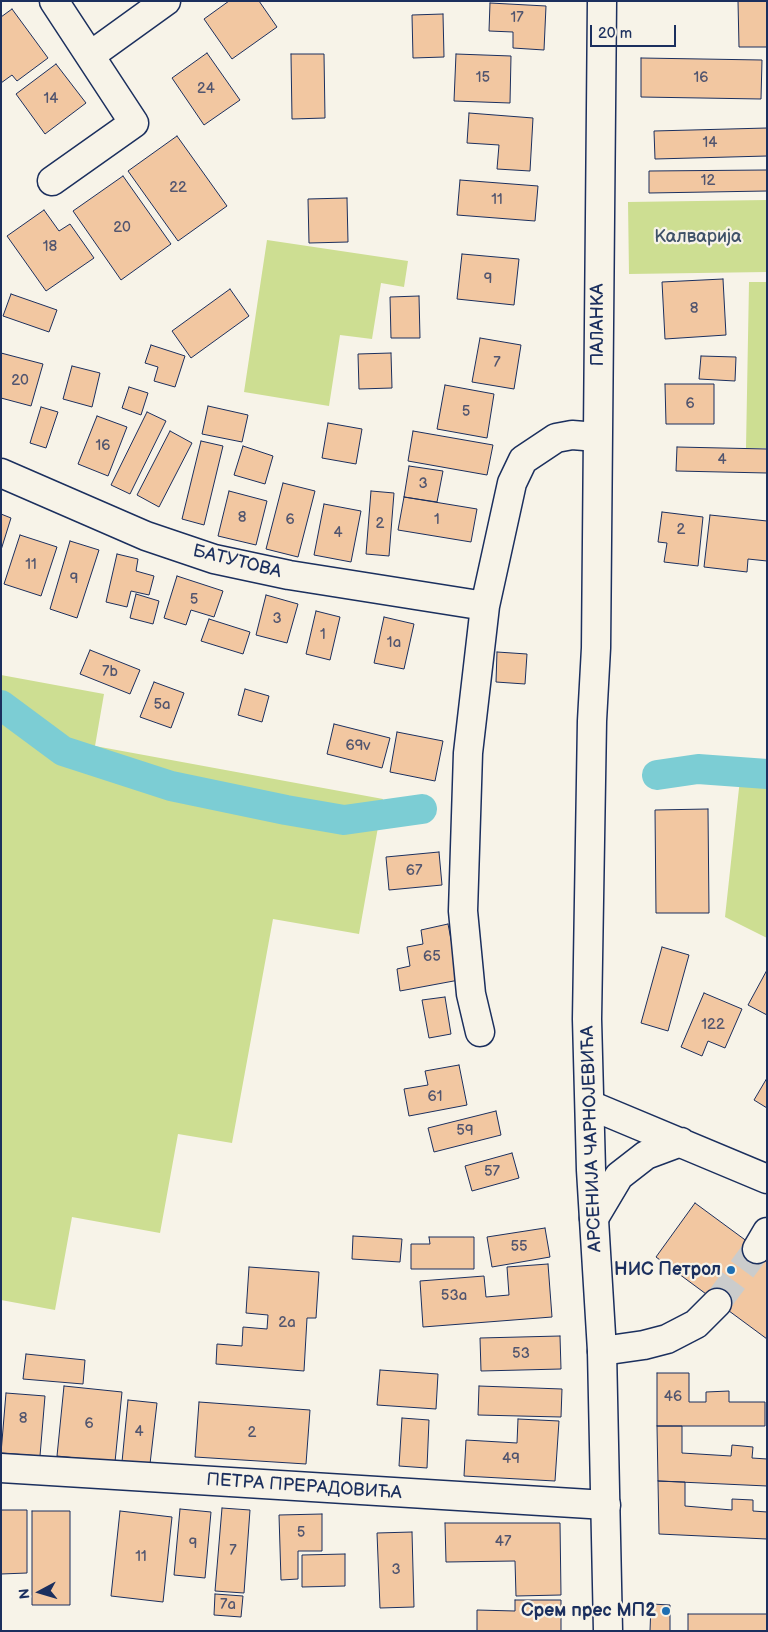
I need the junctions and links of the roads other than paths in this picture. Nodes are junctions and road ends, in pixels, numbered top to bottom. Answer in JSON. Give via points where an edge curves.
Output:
{"nodes":[{"id":1,"x":54,"y":1,"type":"edge"},
{"id":2,"x":166,"y":1,"type":"edge"},
{"id":3,"x":602,"y":1,"type":"edge"},
{"id":4,"x":91,"y":55,"type":"junction"},
{"id":5,"x":52,"y":182,"type":"dead end"},
{"id":6,"x":597,"y":437,"type":"junction"},
{"id":7,"x":1,"y":473,"type":"edge"},
{"id":8,"x":485,"y":606,"type":"junction"},
{"id":9,"x":596,"y":648,"type":"joint"},
{"id":10,"x":480,"y":1032,"type":"dead end"},
{"id":11,"x":590,"y":1105,"type":"junction"},
{"id":12,"x":680,"y":1142,"type":"junction"},
{"id":13,"x":767,"y":1179,"type":"edge"},
{"id":14,"x":594,"y":1218,"type":"junction"},
{"id":15,"x":717,"y":1303,"type":"tunnel mouth"},
{"id":16,"x":602,"y":1351,"type":"junction"},
{"id":17,"x":1,"y":1468,"type":"edge"},
{"id":18,"x":606,"y":1505,"type":"junction"},
{"id":19,"x":608,"y":1631,"type":"edge"}],
"edges":[{"from":1,"to":4,"type":"street"},
{"from":2,"to":4,"type":"street"},
{"from":3,"to":6,"type":"street","name":"ПАЛАНКА"},
{"from":4,"to":5,"type":"street","via":[[134,123]]},
{"from":6,"to":8,"type":"street","via":[[572,435],[556,438],[523,460],[512,483]]},
{"from":6,"to":9,"type":"street","name":"ПАЛАНКА"},
{"from":7,"to":8,"type":"street","name":"БАТУТОВА","via":[[146,536],[214,559],[289,575]]},
{"from":8,"to":10,"type":"street","via":[[468,753],[463,911],[471,994]]},
{"from":9,"to":11,"type":"street","name":"АРСЕНИЈА ЧАРНОЈЕВИЋА","via":[[587,1019]]},
{"from":11,"to":12,"type":"street"},
{"from":11,"to":14,"type":"street","name":"АРСЕНИЈА ЧАРНОЈЕВИЋА"},
{"from":12,"to":13,"type":"street"},
{"from":12,"to":14,"type":"street","via":[[646,1155],[619,1176]]},
{"from":14,"to":16,"type":"street","name":"АРСЕНИЈА ЧАРНОЈЕВИЋА"},
{"from":15,"to":16,"type":"street","via":[[696,1324],[667,1339]]},
{"from":16,"to":18,"type":"street","name":"АРСЕНИЈА ЧАРНОЈЕВИЋА"},
{"from":17,"to":18,"type":"street","name":"ПЕТРА ПРЕРАДОВИЋА"},
{"from":18,"to":19,"type":"street","name":"АРСЕНИЈА ЧАРНОЈЕВИЋА"}]}
